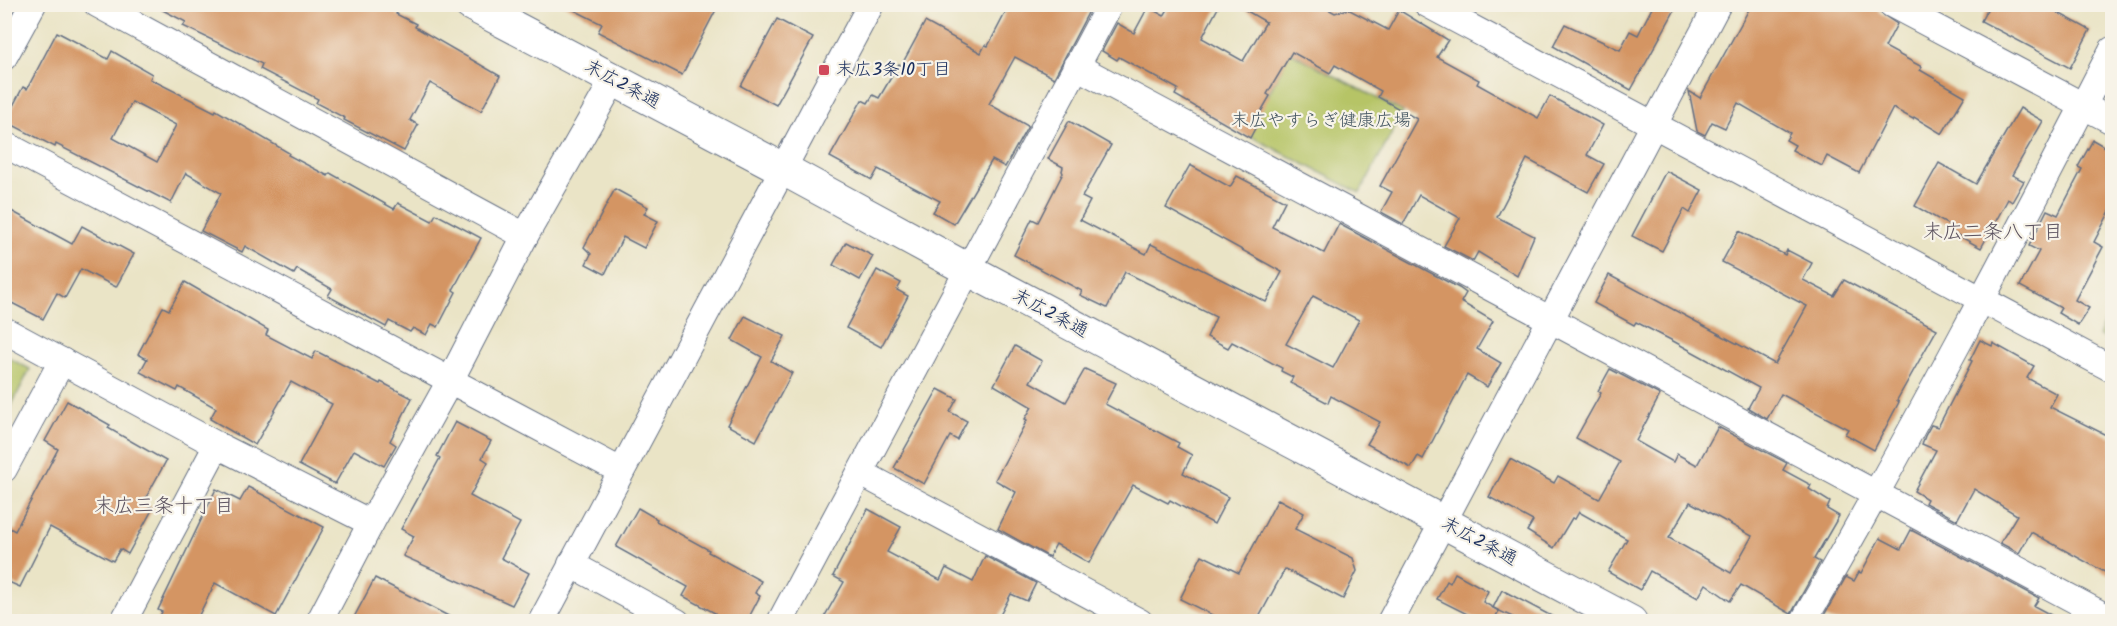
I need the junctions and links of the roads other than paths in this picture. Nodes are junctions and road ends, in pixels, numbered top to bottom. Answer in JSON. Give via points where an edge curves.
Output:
{"nodes":[{"id":1,"x":33,"y":4,"type":"edge"},
{"id":2,"x":98,"y":4,"type":"edge"},
{"id":3,"x":470,"y":4,"type":"edge"},
{"id":4,"x":871,"y":4,"type":"edge"},
{"id":5,"x":1110,"y":4,"type":"edge"},
{"id":6,"x":1427,"y":4,"type":"edge"},
{"id":7,"x":1718,"y":4,"type":"edge"},
{"id":8,"x":1891,"y":4,"type":"edge"},
{"id":9,"x":2112,"y":50,"type":"edge"},
{"id":10,"x":4,"y":57,"type":"edge"},
{"id":11,"x":1076,"y":66,"type":"junction"},
{"id":12,"x":613,"y":81,"type":"junction"},
{"id":13,"x":2084,"y":106,"type":"junction"},
{"id":14,"x":2112,"y":121,"type":"edge"},
{"id":15,"x":1654,"y":125,"type":"junction"},
{"id":16,"x":4,"y":144,"type":"edge"},
{"id":17,"x":783,"y":169,"type":"junction"},
{"id":18,"x":525,"y":236,"type":"junction"},
{"id":19,"x":967,"y":270,"type":"junction"},
{"id":20,"x":1982,"y":300,"type":"junction"},
{"id":21,"x":1552,"y":320,"type":"junction"},
{"id":22,"x":4,"y":330,"type":"edge"},
{"id":23,"x":62,"y":361,"type":"junction"},
{"id":24,"x":2112,"y":369,"type":"edge"},
{"id":25,"x":451,"y":380,"type":"junction"},
{"id":26,"x":217,"y":445,"type":"junction"},
{"id":27,"x":4,"y":470,"type":"edge"},
{"id":28,"x":621,"y":471,"type":"junction"},
{"id":29,"x":861,"y":473,"type":"junction"},
{"id":30,"x":1878,"y":493,"type":"junction"},
{"id":31,"x":1442,"y":522,"type":"junction"},
{"id":32,"x":371,"y":523,"type":"junction"},
{"id":33,"x":571,"y":564,"type":"junction"},
{"id":34,"x":2112,"y":620,"type":"edge"},
{"id":35,"x":123,"y":621,"type":"edge"},
{"id":36,"x":319,"y":621,"type":"edge"},
{"id":37,"x":541,"y":621,"type":"edge"},
{"id":38,"x":677,"y":621,"type":"edge"},
{"id":39,"x":780,"y":621,"type":"edge"},
{"id":40,"x":1140,"y":621,"type":"edge"},
{"id":41,"x":1390,"y":621,"type":"edge"},
{"id":42,"x":1631,"y":621,"type":"edge"},
{"id":43,"x":1803,"y":621,"type":"edge"}],
"edges":[{"from":1,"to":10,"type":"street"},
{"from":2,"to":18,"type":"street"},
{"from":3,"to":12,"type":"street","name":"末広2条通"},
{"from":4,"to":17,"type":"street"},
{"from":5,"to":11,"type":"street"},
{"from":6,"to":15,"type":"street"},
{"from":7,"to":15,"type":"street"},
{"from":8,"to":13,"type":"street"},
{"from":9,"to":13,"type":"street"},
{"from":11,"to":19,"type":"street"},
{"from":11,"to":21,"type":"street"},
{"from":12,"to":17,"type":"street","name":"末広2条通"},
{"from":12,"to":18,"type":"street"},
{"from":13,"to":14,"type":"street"},
{"from":13,"to":20,"type":"street"},
{"from":15,"to":20,"type":"street"},
{"from":15,"to":21,"type":"street"},
{"from":16,"to":25,"type":"street"},
{"from":17,"to":19,"type":"street","name":"末広2条通"},
{"from":17,"to":28,"type":"street"},
{"from":18,"to":25,"type":"street"},
{"from":19,"to":29,"type":"street"},
{"from":19,"to":31,"type":"street","name":"末広2条通"},
{"from":20,"to":24,"type":"street"},
{"from":20,"to":30,"type":"street"},
{"from":21,"to":30,"type":"street"},
{"from":21,"to":31,"type":"street"},
{"from":22,"to":23,"type":"street"},
{"from":23,"to":26,"type":"street"},
{"from":23,"to":27,"type":"street"},
{"from":25,"to":28,"type":"street"},
{"from":25,"to":32,"type":"street"},
{"from":26,"to":32,"type":"street"},
{"from":26,"to":35,"type":"street"},
{"from":28,"to":33,"type":"street"},
{"from":29,"to":39,"type":"street"},
{"from":29,"to":40,"type":"street"},
{"from":30,"to":34,"type":"street"},
{"from":30,"to":43,"type":"street"},
{"from":31,"to":41,"type":"street"},
{"from":31,"to":42,"type":"street","name":"末広2条通"},
{"from":32,"to":36,"type":"street"},
{"from":33,"to":37,"type":"street"},
{"from":33,"to":38,"type":"street"}]}
